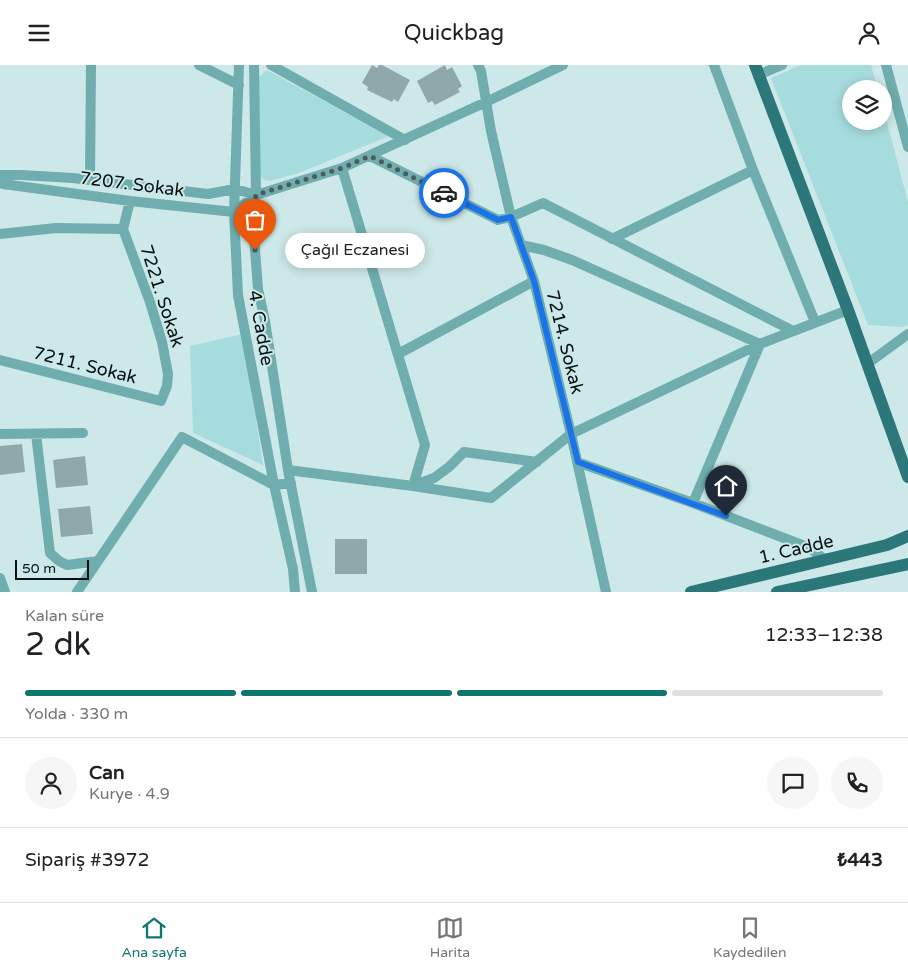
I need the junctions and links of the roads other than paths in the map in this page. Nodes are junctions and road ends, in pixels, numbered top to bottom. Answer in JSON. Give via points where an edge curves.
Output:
{"nodes":[{"id":1,"x":91,"y":65,"type":"edge"},
{"id":2,"x":199,"y":65,"type":"edge"},
{"id":3,"x":240,"y":65,"type":"edge"},
{"id":4,"x":254,"y":65,"type":"edge"},
{"id":5,"x":271,"y":65,"type":"edge"},
{"id":6,"x":478,"y":65,"type":"edge"},
{"id":7,"x":563,"y":65,"type":"edge"},
{"id":8,"x":714,"y":65,"type":"edge"},
{"id":9,"x":782,"y":65,"type":"edge"},
{"id":10,"x":886,"y":65,"type":"edge"},
{"id":11,"x":757,"y":70,"type":"edge"},
{"id":12,"x":239,"y":85,"type":"junction"},
{"id":13,"x":486,"y":102,"type":"junction"},
{"id":14,"x":405,"y":140,"type":"junction"},
{"id":15,"x":908,"y":147,"type":"edge"},
{"id":16,"x":370,"y":156,"type":"junction"},
{"id":17,"x":342,"y":168,"type":"junction"},
{"id":18,"x":753,"y":169,"type":"junction"},
{"id":19,"x":0,"y":175,"type":"edge"},
{"id":20,"x":90,"y":180,"type":"junction"},
{"id":21,"x":0,"y":183,"type":"edge"},
{"id":22,"x":236,"y":189,"type":"junction"},
{"id":23,"x":256,"y":195,"type":"junction"},
{"id":24,"x":130,"y":201,"type":"junction"},
{"id":25,"x":234,"y":212,"type":"junction"},
{"id":26,"x":511,"y":217,"type":"junction"},
{"id":27,"x":123,"y":229,"type":"junction"},
{"id":28,"x":0,"y":234,"type":"edge"},
{"id":29,"x":612,"y":239,"type":"junction"},
{"id":30,"x":521,"y":245,"type":"junction"},
{"id":31,"x":534,"y":281,"type":"junction"},
{"id":32,"x":848,"y":310,"type":"junction"},
{"id":33,"x":815,"y":323,"type":"junction"},
{"id":34,"x":793,"y":331,"type":"junction"},
{"id":35,"x":908,"y":334,"type":"edge"},
{"id":36,"x":760,"y":344,"type":"junction"},
{"id":37,"x":398,"y":354,"type":"junction"},
{"id":38,"x":0,"y":360,"type":"edge"},
{"id":39,"x":867,"y":364,"type":"junction"},
{"id":40,"x":162,"y":401,"type":"joint"},
{"id":41,"x":83,"y":433,"type":"dead end"},
{"id":42,"x":36,"y":434,"type":"junction"},
{"id":43,"x":0,"y":435,"type":"edge"},
{"id":44,"x":571,"y":435,"type":"junction"},
{"id":45,"x":537,"y":462,"type":"junction"},
{"id":46,"x":578,"y":462,"type":"junction"},
{"id":47,"x":288,"y":470,"type":"junction"},
{"id":48,"x":908,"y":476,"type":"edge"},
{"id":49,"x":291,"y":483,"type":"junction"},
{"id":50,"x":274,"y":485,"type":"junction"},
{"id":51,"x":413,"y":486,"type":"junction"},
{"id":52,"x":693,"y":503,"type":"junction"},
{"id":53,"x":908,"y":536,"type":"edge"},
{"id":54,"x":825,"y":559,"type":"junction"},
{"id":55,"x":98,"y":561,"type":"junction"},
{"id":56,"x":908,"y":564,"type":"edge"},
{"id":57,"x":0,"y":578,"type":"edge"},
{"id":58,"x":5,"y":592,"type":"edge"},
{"id":59,"x":77,"y":592,"type":"edge"},
{"id":60,"x":295,"y":592,"type":"edge"},
{"id":61,"x":312,"y":592,"type":"edge"},
{"id":62,"x":606,"y":592,"type":"edge"},
{"id":63,"x":691,"y":592,"type":"edge"},
{"id":64,"x":777,"y":592,"type":"edge"}],
"edges":[{"from":1,"to":20,"type":"street"},
{"from":2,"to":12,"type":"street"},
{"from":3,"to":12,"type":"street","name":"4. Cadde"},
{"from":4,"to":23,"type":"street","name":"4. Cadde"},
{"from":5,"to":14,"type":"street"},
{"from":6,"to":13,"type":"street","name":"7214. Sokak"},
{"from":7,"to":13,"type":"street"},
{"from":8,"to":18,"type":"street"},
{"from":9,"to":11,"type":"street"},
{"from":10,"to":15,"type":"street"},
{"from":11,"to":32,"type":"main road"},
{"from":12,"to":22,"type":"street","name":"4. Cadde"},
{"from":13,"to":14,"type":"street"},
{"from":13,"to":26,"type":"street","name":"7214. Sokak"},
{"from":14,"to":16,"type":"street"},
{"from":16,"to":17,"type":"street"},
{"from":16,"to":26,"type":"street","via":[[498,220]]},
{"from":17,"to":23,"type":"street"},
{"from":17,"to":37,"type":"street"},
{"from":18,"to":29,"type":"street"},
{"from":18,"to":33,"type":"street"},
{"from":19,"to":20,"type":"street","name":"7207. Sokak"},
{"from":20,"to":22,"type":"street","name":"7207. Sokak","via":[[208,194]]},
{"from":21,"to":24,"type":"street","name":"7207. Sokak"},
{"from":22,"to":23,"type":"street"},
{"from":22,"to":25,"type":"street","name":"4. Cadde"},
{"from":23,"to":25,"type":"street"},
{"from":23,"to":47,"type":"street","name":"4. Cadde","via":[[252,211],[258,289]]},
{"from":24,"to":25,"type":"street","name":"7207. Sokak"},
{"from":24,"to":27,"type":"street","name":"7221. Sokak"},
{"from":25,"to":50,"type":"street","name":"4. Cadde","via":[[238,295]]},
{"from":26,"to":29,"type":"street","via":[[543,203]]},
{"from":26,"to":30,"type":"street","name":"7214. Sokak"},
{"from":27,"to":28,"type":"street","via":[[56,228]]},
{"from":27,"to":40,"type":"street","name":"7221. Sokak","via":[[164,350],[168,374]]},
{"from":29,"to":34,"type":"street"},
{"from":30,"to":31,"type":"street","name":"7214. Sokak"},
{"from":30,"to":36,"type":"street","via":[[572,260]]},
{"from":31,"to":37,"type":"street"},
{"from":31,"to":44,"type":"street","name":"7214. Sokak"},
{"from":32,"to":33,"type":"street"},
{"from":32,"to":39,"type":"main road"},
{"from":33,"to":34,"type":"street"},
{"from":34,"to":36,"type":"street"},
{"from":35,"to":39,"type":"street"},
{"from":36,"to":44,"type":"street"},
{"from":36,"to":52,"type":"street"},
{"from":37,"to":51,"type":"street","via":[[425,445]]},
{"from":38,"to":40,"type":"street","name":"7211. Sokak"},
{"from":39,"to":48,"type":"main road"},
{"from":41,"to":42,"type":"street"},
{"from":42,"to":43,"type":"street"},
{"from":42,"to":55,"type":"street","via":[[50,553],[67,565]]},
{"from":44,"to":45,"type":"street"},
{"from":44,"to":46,"type":"street","name":"7214. Sokak"},
{"from":45,"to":51,"type":"street","via":[[464,452],[434,478]]},
{"from":45,"to":51,"type":"street","via":[[491,498]]},
{"from":46,"to":52,"type":"street"},
{"from":46,"to":62,"type":"street","name":"7214. Sokak"},
{"from":47,"to":49,"type":"street","name":"4. Cadde"},
{"from":47,"to":51,"type":"street"},
{"from":49,"to":50,"type":"street"},
{"from":49,"to":61,"type":"street","name":"4. Cadde"},
{"from":50,"to":55,"type":"street","via":[[182,437]]},
{"from":50,"to":60,"type":"street","name":"4. Cadde"},
{"from":52,"to":54,"type":"street","via":[[810,548]]},
{"from":53,"to":54,"type":"main road","name":"1. Cadde","via":[[887,545]]},
{"from":54,"to":63,"type":"main road","name":"1. Cadde"},
{"from":55,"to":59,"type":"street"},
{"from":56,"to":64,"type":"main road"},
{"from":57,"to":58,"type":"street"}]}
